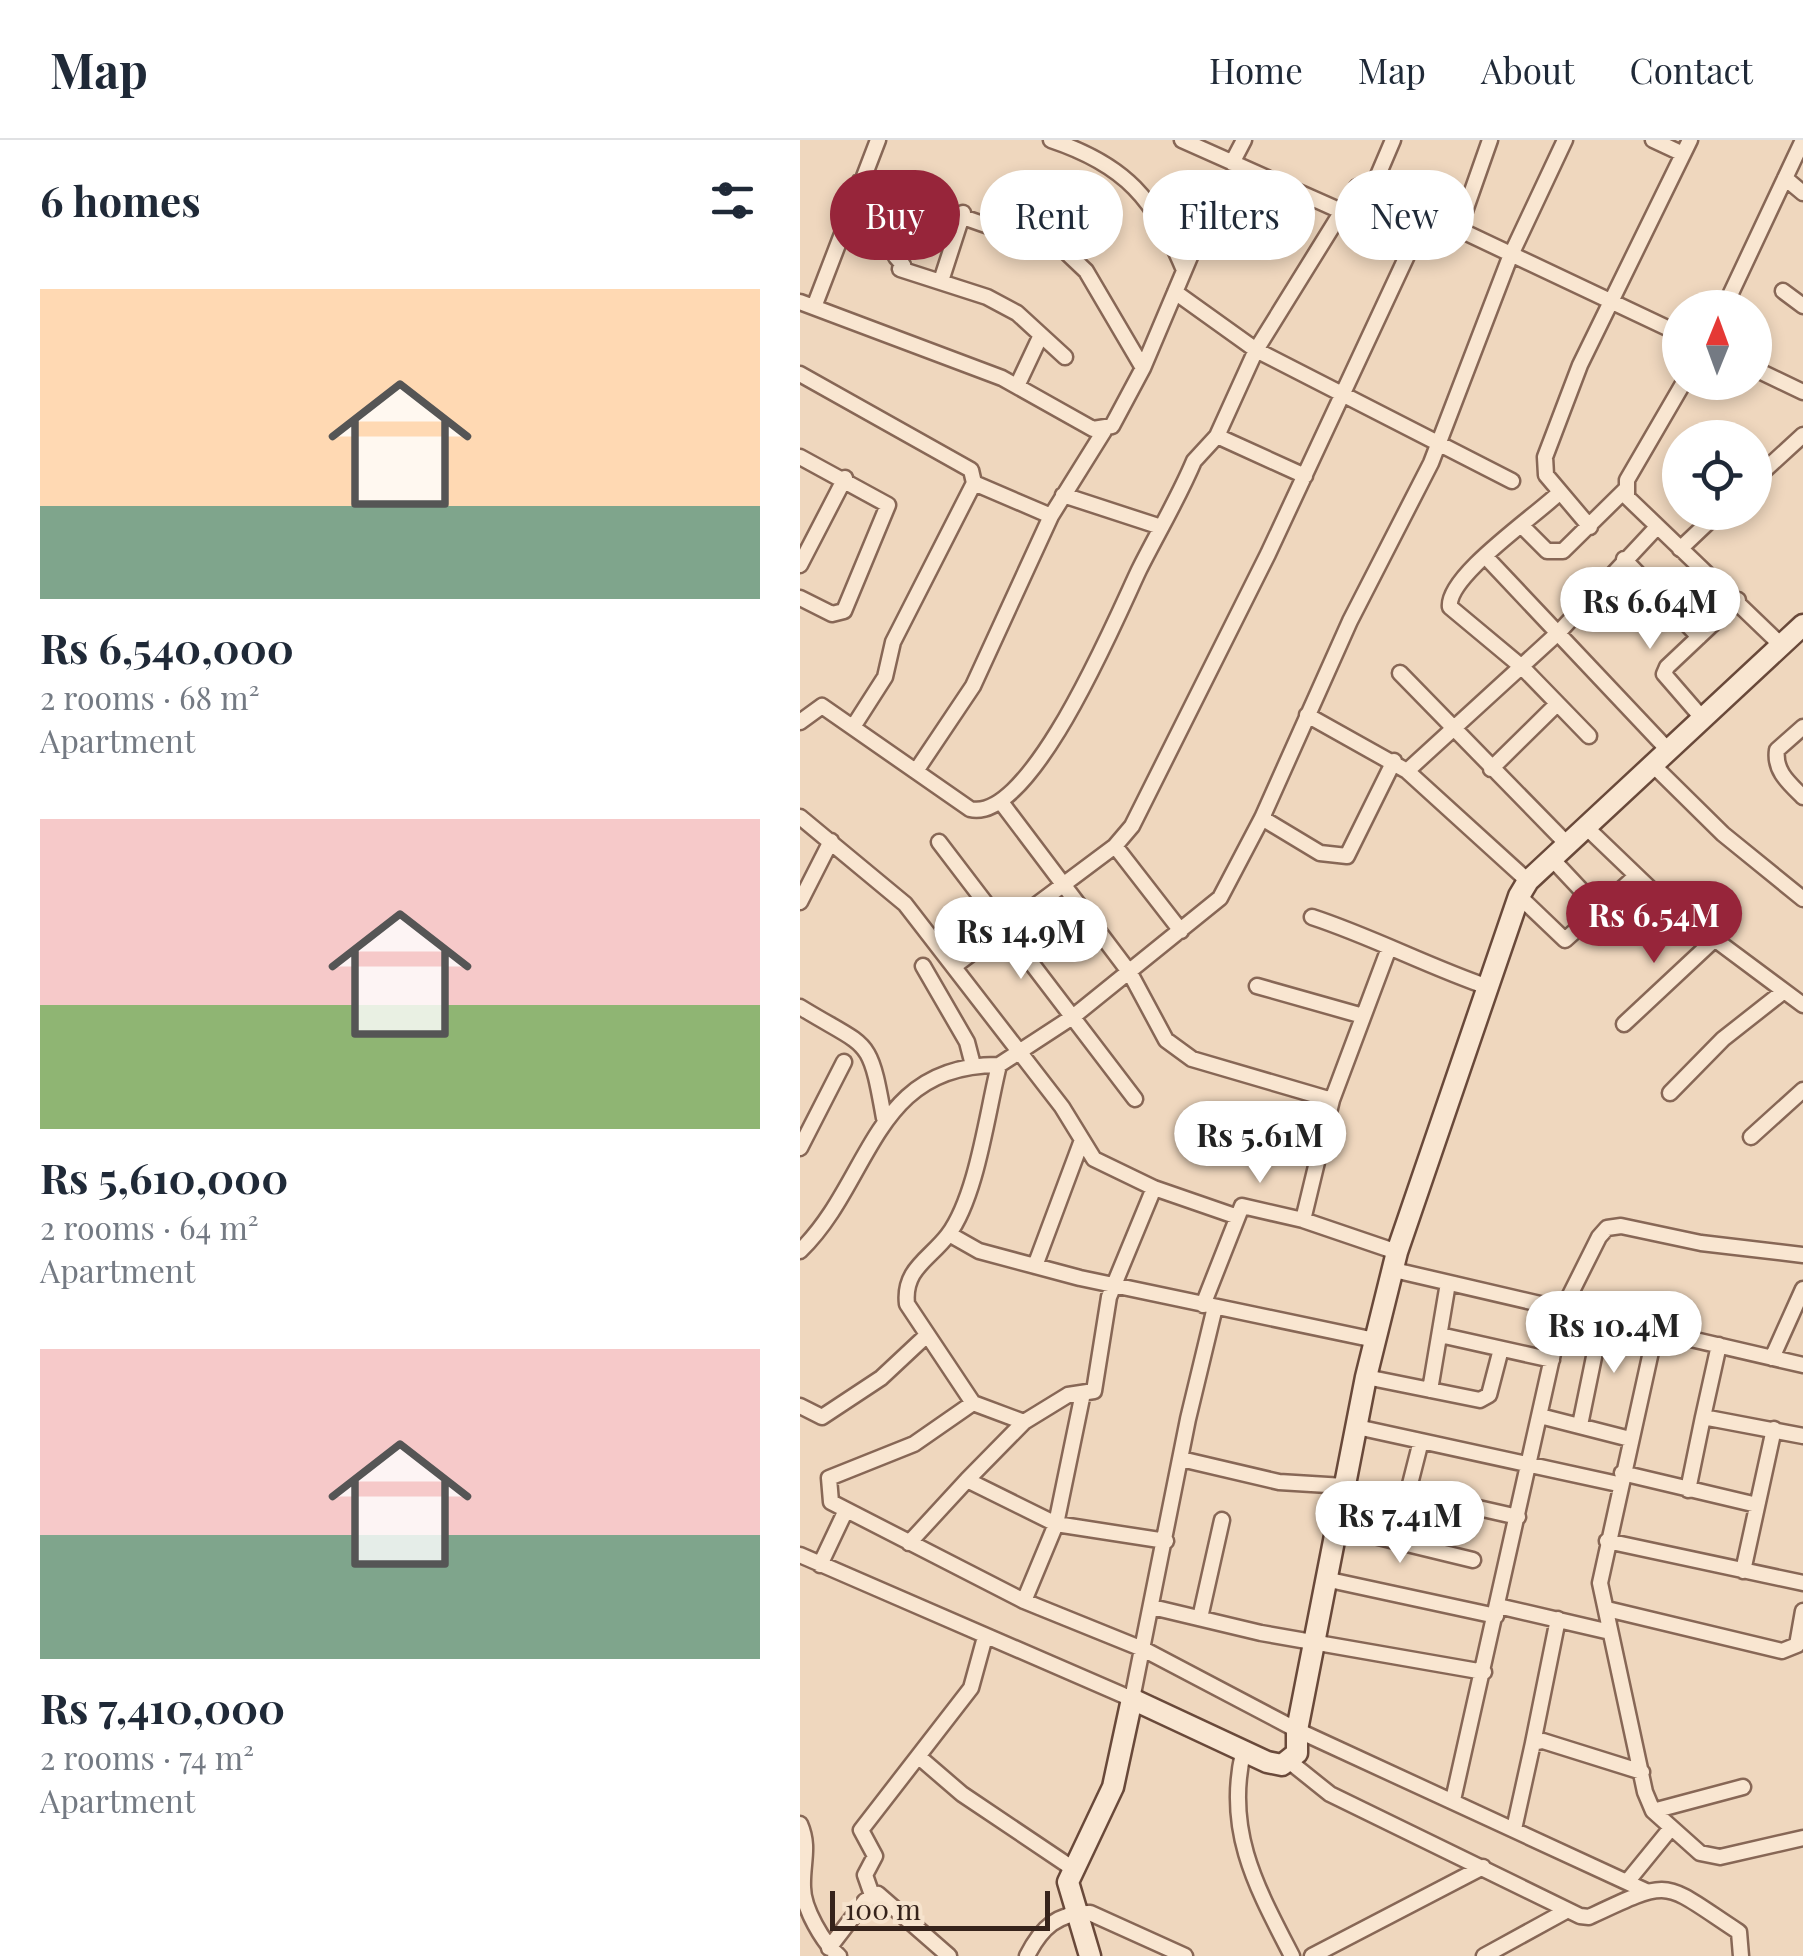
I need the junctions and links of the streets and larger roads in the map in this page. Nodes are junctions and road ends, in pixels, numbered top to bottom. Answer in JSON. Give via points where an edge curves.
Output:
{"nodes":[{"id":1,"x":878,"y":140,"type":"edge"},
{"id":2,"x":1051,"y":140,"type":"edge"},
{"id":3,"x":1182,"y":140,"type":"edge"},
{"id":4,"x":1244,"y":140,"type":"edge"},
{"id":5,"x":1393,"y":140,"type":"edge"},
{"id":6,"x":1490,"y":140,"type":"edge"},
{"id":7,"x":1565,"y":140,"type":"edge"},
{"id":8,"x":1653,"y":140,"type":"edge"},
{"id":9,"x":1803,"y":140,"type":"edge"},
{"id":10,"x":1687,"y":147,"type":"edge"},
{"id":11,"x":1232,"y":163,"type":"junction"},
{"id":12,"x":865,"y":170,"type":"edge"},
{"id":13,"x":1380,"y":170,"type":"edge"},
{"id":14,"x":1785,"y":178,"type":"junction"},
{"id":15,"x":1474,"y":186,"type":"edge"},
{"id":16,"x":1803,"y":194,"type":"edge"},
{"id":17,"x":1335,"y":208,"type":"edge"},
{"id":18,"x":962,"y":213,"type":"joint"},
{"id":19,"x":1335,"y":223,"type":"edge"},
{"id":20,"x":1474,"y":240,"type":"edge"},
{"id":21,"x":830,"y":251,"type":"edge"},
{"id":22,"x":1510,"y":257,"type":"junction"},
{"id":23,"x":898,"y":260,"type":"edge"},
{"id":24,"x":1188,"y":260,"type":"edge"},
{"id":25,"x":1405,"y":260,"type":"edge"},
{"id":26,"x":1184,"y":270,"type":"junction"},
{"id":27,"x":942,"y":281,"type":"junction"},
{"id":28,"x":1732,"y":290,"type":"edge"},
{"id":29,"x":1783,"y":291,"type":"dead end"},
{"id":30,"x":1175,"y":292,"type":"junction"},
{"id":31,"x":1611,"y":302,"type":"junction"},
{"id":32,"x":807,"y":305,"type":"edge"},
{"id":33,"x":1803,"y":306,"type":"edge"},
{"id":34,"x":1662,"y":326,"type":"edge"},
{"id":35,"x":1040,"y":335,"type":"junction"},
{"id":36,"x":1256,"y":350,"type":"junction"},
{"id":37,"x":1065,"y":357,"type":"dead end"},
{"id":38,"x":1143,"y":368,"type":"junction"},
{"id":39,"x":800,"y":374,"type":"edge"},
{"id":40,"x":1772,"y":377,"type":"edge"},
{"id":41,"x":1017,"y":386,"type":"junction"},
{"id":42,"x":1344,"y":392,"type":"junction"},
{"id":43,"x":1803,"y":392,"type":"edge"},
{"id":44,"x":1674,"y":400,"type":"edge"},
{"id":45,"x":1104,"y":430,"type":"junction"},
{"id":46,"x":1803,"y":435,"type":"edge"},
{"id":47,"x":1217,"y":436,"type":"junction"},
{"id":48,"x":1440,"y":441,"type":"junction"},
{"id":49,"x":800,"y":457,"type":"edge"},
{"id":50,"x":1772,"y":463,"type":"edge"},
{"id":51,"x":1304,"y":476,"type":"junction"},
{"id":52,"x":845,"y":478,"type":"junction"},
{"id":53,"x":1512,"y":481,"type":"dead end"},
{"id":54,"x":974,"y":483,"type":"junction"},
{"id":55,"x":1625,"y":490,"type":"junction"},
{"id":56,"x":1559,"y":493,"type":"junction"},
{"id":57,"x":1064,"y":496,"type":"junction"},
{"id":58,"x":1051,"y":516,"type":"junction"},
{"id":59,"x":1161,"y":526,"type":"junction"},
{"id":60,"x":1590,"y":526,"type":"junction"},
{"id":61,"x":1523,"y":527,"type":"junction"},
{"id":62,"x":1656,"y":528,"type":"junction"},
{"id":63,"x":1700,"y":530,"type":"edge"},
{"id":64,"x":1680,"y":548,"type":"junction"},
{"id":65,"x":1485,"y":556,"type":"junction"},
{"id":66,"x":1624,"y":559,"type":"junction"},
{"id":67,"x":800,"y":565,"type":"edge"},
{"id":68,"x":800,"y":598,"type":"edge"},
{"id":69,"x":1738,"y":600,"type":"junction"},
{"id":70,"x":1803,"y":624,"type":"edge"},
{"id":71,"x":1560,"y":632,"type":"junction"},
{"id":72,"x":1698,"y":637,"type":"junction"},
{"id":73,"x":1781,"y":645,"type":"junction"},
{"id":74,"x":1522,"y":667,"type":"junction"},
{"id":75,"x":1400,"y":672,"type":"dead end"},
{"id":76,"x":1557,"y":704,"type":"junction"},
{"id":77,"x":1307,"y":715,"type":"junction"},
{"id":78,"x":1703,"y":719,"type":"junction"},
{"id":79,"x":800,"y":722,"type":"edge"},
{"id":80,"x":853,"y":726,"type":"junction"},
{"id":81,"x":1803,"y":727,"type":"edge"},
{"id":82,"x":1454,"y":731,"type":"junction"},
{"id":83,"x":1589,"y":736,"type":"dead end"},
{"id":84,"x":1662,"y":758,"type":"junction"},
{"id":85,"x":1394,"y":761,"type":"junction"},
{"id":86,"x":1491,"y":769,"type":"junction"},
{"id":87,"x":916,"y":771,"type":"junction"},
{"id":88,"x":1407,"y":771,"type":"junction"},
{"id":89,"x":1803,"y":797,"type":"edge"},
{"id":90,"x":1001,"y":802,"type":"junction"},
{"id":91,"x":800,"y":818,"type":"edge"},
{"id":92,"x":1262,"y":818,"type":"junction"},
{"id":93,"x":1588,"y":829,"type":"junction"},
{"id":94,"x":831,"y":841,"type":"junction"},
{"id":95,"x":939,"y":842,"type":"dead end"},
{"id":96,"x":1115,"y":846,"type":"junction"},
{"id":97,"x":1561,"y":853,"type":"junction"},
{"id":98,"x":1636,"y":876,"type":"junction"},
{"id":99,"x":1064,"y":882,"type":"junction"},
{"id":100,"x":1523,"y":889,"type":"junction"},
{"id":101,"x":1803,"y":899,"type":"edge"},
{"id":102,"x":800,"y":902,"type":"edge"},
{"id":103,"x":1599,"y":909,"type":"junction"},
{"id":104,"x":1312,"y":917,"type":"dead end"},
{"id":105,"x":1005,"y":925,"type":"junction"},
{"id":106,"x":1181,"y":931,"type":"junction"},
{"id":107,"x":1714,"y":939,"type":"junction"},
{"id":108,"x":1389,"y":948,"type":"junction"},
{"id":109,"x":956,"y":964,"type":"junction"},
{"id":110,"x":923,"y":966,"type":"dead end"},
{"id":111,"x":1130,"y":973,"type":"junction"},
{"id":112,"x":1257,"y":986,"type":"dead end"},
{"id":113,"x":1488,"y":987,"type":"junction"},
{"id":114,"x":1784,"y":990,"type":"junction"},
{"id":115,"x":1803,"y":1005,"type":"edge"},
{"id":116,"x":800,"y":1006,"type":"edge"},
{"id":117,"x":1074,"y":1016,"type":"junction"},
{"id":118,"x":1362,"y":1016,"type":"junction"},
{"id":119,"x":1624,"y":1024,"type":"dead end"},
{"id":120,"x":1021,"y":1052,"type":"junction"},
{"id":121,"x":844,"y":1062,"type":"dead end"},
{"id":122,"x":973,"y":1065,"type":"junction"},
{"id":123,"x":999,"y":1065,"type":"junction"},
{"id":124,"x":1803,"y":1090,"type":"edge"},
{"id":125,"x":1670,"y":1092,"type":"dead end"},
{"id":126,"x":1135,"y":1100,"type":"dead end"},
{"id":127,"x":1332,"y":1100,"type":"junction"},
{"id":128,"x":884,"y":1118,"type":"junction"},
{"id":129,"x":1751,"y":1137,"type":"dead end"},
{"id":130,"x":1082,"y":1140,"type":"junction"},
{"id":131,"x":800,"y":1148,"type":"edge"},
{"id":132,"x":1154,"y":1188,"type":"junction"},
{"id":133,"x":1235,"y":1216,"type":"junction"},
{"id":134,"x":1302,"y":1220,"type":"junction"},
{"id":135,"x":949,"y":1234,"type":"junction"},
{"id":136,"x":800,"y":1251,"type":"edge"},
{"id":137,"x":1803,"y":1255,"type":"edge"},
{"id":138,"x":1396,"y":1261,"type":"junction"},
{"id":139,"x":1035,"y":1266,"type":"junction"},
{"id":140,"x":1448,"y":1282,"type":"junction"},
{"id":141,"x":1114,"y":1285,"type":"junction"},
{"id":142,"x":1803,"y":1288,"type":"edge"},
{"id":143,"x":1209,"y":1306,"type":"junction"},
{"id":144,"x":1563,"y":1309,"type":"junction"},
{"id":145,"x":1602,"y":1318,"type":"junction"},
{"id":146,"x":1656,"y":1328,"type":"junction"},
{"id":147,"x":926,"y":1335,"type":"junction"},
{"id":148,"x":1440,"y":1335,"type":"junction"},
{"id":149,"x":1375,"y":1340,"type":"junction"},
{"id":150,"x":1719,"y":1345,"type":"junction"},
{"id":151,"x":1500,"y":1349,"type":"junction"},
{"id":152,"x":1772,"y":1358,"type":"junction"},
{"id":153,"x":1552,"y":1360,"type":"junction"},
{"id":154,"x":1803,"y":1365,"type":"edge"},
{"id":155,"x":1366,"y":1377,"type":"junction"},
{"id":156,"x":1430,"y":1390,"type":"junction"},
{"id":157,"x":1083,"y":1392,"type":"junction"},
{"id":158,"x":973,"y":1403,"type":"junction"},
{"id":159,"x":800,"y":1406,"type":"edge"},
{"id":160,"x":1540,"y":1416,"type":"junction"},
{"id":161,"x":1703,"y":1417,"type":"junction"},
{"id":162,"x":1024,"y":1422,"type":"junction"},
{"id":163,"x":1580,"y":1426,"type":"junction"},
{"id":164,"x":1357,"y":1427,"type":"junction"},
{"id":165,"x":1774,"y":1428,"type":"junction"},
{"id":166,"x":1803,"y":1436,"type":"edge"},
{"id":167,"x":1630,"y":1439,"type":"junction"},
{"id":168,"x":1421,"y":1440,"type":"junction"},
{"id":169,"x":1181,"y":1459,"type":"junction"},
{"id":170,"x":1530,"y":1464,"type":"junction"},
{"id":171,"x":1620,"y":1479,"type":"junction"},
{"id":172,"x":968,"y":1480,"type":"junction"},
{"id":173,"x":1344,"y":1486,"type":"junction"},
{"id":174,"x":1688,"y":1490,"type":"junction"},
{"id":175,"x":1408,"y":1492,"type":"junction"},
{"id":176,"x":1756,"y":1506,"type":"junction"},
{"id":177,"x":846,"y":1510,"type":"junction"},
{"id":178,"x":1518,"y":1517,"type":"junction"},
{"id":179,"x":1222,"y":1520,"type":"dead end"},
{"id":180,"x":1056,"y":1524,"type":"junction"},
{"id":181,"x":1337,"y":1527,"type":"junction"},
{"id":182,"x":1607,"y":1540,"type":"junction"},
{"id":183,"x":1166,"y":1542,"type":"junction"},
{"id":184,"x":909,"y":1543,"type":"junction"},
{"id":185,"x":1398,"y":1543,"type":"junction"},
{"id":186,"x":800,"y":1555,"type":"edge"},
{"id":187,"x":1474,"y":1560,"type":"dead end"},
{"id":188,"x":820,"y":1564,"type":"junction"},
{"id":189,"x":1743,"y":1571,"type":"junction"},
{"id":190,"x":1325,"y":1579,"type":"junction"},
{"id":191,"x":1803,"y":1583,"type":"edge"},
{"id":192,"x":1024,"y":1600,"type":"junction"},
{"id":193,"x":1152,"y":1608,"type":"junction"},
{"id":194,"x":1607,"y":1609,"type":"junction"},
{"id":195,"x":1803,"y":1610,"type":"edge"},
{"id":196,"x":1497,"y":1611,"type":"junction"},
{"id":197,"x":1200,"y":1618,"type":"junction"},
{"id":198,"x":1558,"y":1619,"type":"junction"},
{"id":199,"x":1610,"y":1632,"type":"junction"},
{"id":200,"x":985,"y":1637,"type":"junction"},
{"id":201,"x":1314,"y":1639,"type":"junction"},
{"id":202,"x":1800,"y":1647,"type":"edge"},
{"id":203,"x":1146,"y":1650,"type":"junction"},
{"id":204,"x":1484,"y":1672,"type":"junction"},
{"id":205,"x":1132,"y":1699,"type":"junction"},
{"id":206,"x":1297,"y":1730,"type":"junction"},
{"id":207,"x":1533,"y":1743,"type":"junction"},
{"id":208,"x":1243,"y":1753,"type":"junction"},
{"id":209,"x":919,"y":1757,"type":"junction"},
{"id":210,"x":1290,"y":1762,"type":"junction"},
{"id":211,"x":1642,"y":1772,"type":"junction"},
{"id":212,"x":1743,"y":1787,"type":"dead end"},
{"id":213,"x":1453,"y":1800,"type":"junction"},
{"id":214,"x":1653,"y":1811,"type":"junction"},
{"id":215,"x":800,"y":1824,"type":"edge"},
{"id":216,"x":1671,"y":1828,"type":"junction"},
{"id":217,"x":1514,"y":1829,"type":"junction"},
{"id":218,"x":1803,"y":1838,"type":"edge"},
{"id":219,"x":1482,"y":1868,"type":"junction"},
{"id":220,"x":1075,"y":1870,"type":"junction"},
{"id":221,"x":1627,"y":1882,"type":"junction"},
{"id":222,"x":1646,"y":1890,"type":"junction"},
{"id":223,"x":872,"y":1895,"type":"junction"},
{"id":224,"x":1566,"y":1911,"type":"junction"},
{"id":225,"x":1078,"y":1912,"type":"junction"},
{"id":226,"x":834,"y":1952,"type":"edge"},
{"id":227,"x":1492,"y":1954,"type":"edge"},
{"id":228,"x":949,"y":1956,"type":"edge"},
{"id":229,"x":1027,"y":1956,"type":"edge"},
{"id":230,"x":1090,"y":1956,"type":"edge"},
{"id":231,"x":1185,"y":1956,"type":"edge"},
{"id":232,"x":1292,"y":1956,"type":"edge"},
{"id":233,"x":1312,"y":1956,"type":"edge"},
{"id":234,"x":1741,"y":1956,"type":"edge"}],
"edges":[{"from":1,"to":12,"type":"street"},
{"from":2,"to":26,"type":"street","via":[[1114,167],[1142,193]]},
{"from":3,"to":11,"type":"street"},
{"from":4,"to":11,"type":"street"},
{"from":5,"to":13,"type":"street"},
{"from":6,"to":15,"type":"street"},
{"from":7,"to":22,"type":"street"},
{"from":8,"to":10,"type":"street"},
{"from":9,"to":14,"type":"street"},
{"from":10,"to":31,"type":"street"},
{"from":11,"to":17,"type":"street"},
{"from":14,"to":16,"type":"street"},
{"from":14,"to":28,"type":"street"},
{"from":18,"to":27,"type":"street"},
{"from":18,"to":38,"type":"street","via":[[997,229],[1042,232],[1055,241],[1086,272]]},
{"from":19,"to":36,"type":"street"},
{"from":20,"to":22,"type":"street"},
{"from":21,"to":32,"type":"street"},
{"from":22,"to":31,"type":"street"},
{"from":22,"to":48,"type":"street"},
{"from":23,"to":27,"type":"street","via":[[900,269]]},
{"from":24,"to":26,"type":"street"},
{"from":25,"to":42,"type":"street"},
{"from":26,"to":30,"type":"street"},
{"from":27,"to":35,"type":"street","via":[[1016,313]]},
{"from":29,"to":33,"type":"street"},
{"from":30,"to":36,"type":"street"},
{"from":30,"to":38,"type":"street"},
{"from":31,"to":34,"type":"street"},
{"from":31,"to":56,"type":"street","via":[[1545,457],[1546,475]]},
{"from":32,"to":41,"type":"street"},
{"from":35,"to":37,"type":"street"},
{"from":35,"to":41,"type":"street"},
{"from":36,"to":42,"type":"street"},
{"from":36,"to":47,"type":"street"},
{"from":38,"to":45,"type":"street"},
{"from":39,"to":54,"type":"street","via":[[948,455],[971,470]]},
{"from":40,"to":43,"type":"street"},
{"from":41,"to":45,"type":"street"},
{"from":42,"to":48,"type":"street"},
{"from":42,"to":51,"type":"street"},
{"from":44,"to":55,"type":"street"},
{"from":45,"to":57,"type":"street"},
{"from":46,"to":50,"type":"street"},
{"from":47,"to":51,"type":"street"},
{"from":47,"to":59,"type":"street","via":[[1194,461]]},
{"from":48,"to":53,"type":"street"},
{"from":48,"to":77,"type":"street"},
{"from":49,"to":52,"type":"street"},
{"from":51,"to":96,"type":"street","via":[[1152,790]]},
{"from":52,"to":67,"type":"street"},
{"from":52,"to":68,"type":"street","via":[[885,500],[887,514],[844,611],[832,614]]},
{"from":54,"to":58,"type":"street"},
{"from":54,"to":80,"type":"street","via":[[894,642],[885,677]]},
{"from":55,"to":60,"type":"street"},
{"from":55,"to":62,"type":"street"},
{"from":56,"to":60,"type":"street"},
{"from":56,"to":61,"type":"street"},
{"from":57,"to":58,"type":"street"},
{"from":57,"to":59,"type":"street"},
{"from":58,"to":87,"type":"street","via":[[973,686]]},
{"from":59,"to":90,"type":"street","via":[[1077,700],[1038,762]]},
{"from":60,"to":61,"type":"street","via":[[1555,554]]},
{"from":61,"to":65,"type":"street"},
{"from":62,"to":64,"type":"street"},
{"from":62,"to":66,"type":"street"},
{"from":63,"to":64,"type":"street"},
{"from":64,"to":69,"type":"street"},
{"from":65,"to":71,"type":"street"},
{"from":65,"to":74,"type":"street","via":[[1452,587],[1450,607]]},
{"from":66,"to":71,"type":"street"},
{"from":66,"to":72,"type":"street"},
{"from":69,"to":72,"type":"street"},
{"from":69,"to":73,"type":"street"},
{"from":70,"to":73,"type":"street"},
{"from":71,"to":74,"type":"street"},
{"from":71,"to":84,"type":"street"},
{"from":72,"to":78,"type":"street","via":[[1664,674]]},
{"from":73,"to":78,"type":"street"},
{"from":74,"to":76,"type":"street"},
{"from":74,"to":82,"type":"street"},
{"from":75,"to":82,"type":"street"},
{"from":76,"to":83,"type":"street"},
{"from":76,"to":86,"type":"street"},
{"from":77,"to":85,"type":"street"},
{"from":77,"to":92,"type":"street"},
{"from":78,"to":84,"type":"street"},
{"from":79,"to":80,"type":"street","via":[[822,706]]},
{"from":80,"to":87,"type":"street"},
{"from":81,"to":89,"type":"street","via":[[1777,750],[1776,760]]},
{"from":82,"to":86,"type":"street"},
{"from":82,"to":88,"type":"street"},
{"from":84,"to":93,"type":"street"},
{"from":84,"to":101,"type":"street","via":[[1723,834]]},
{"from":85,"to":88,"type":"street"},
{"from":85,"to":92,"type":"street","via":[[1347,856],[1320,853]]},
{"from":86,"to":97,"type":"street"},
{"from":87,"to":90,"type":"street","via":[[970,809]]},
{"from":88,"to":100,"type":"street"},
{"from":90,"to":99,"type":"street"},
{"from":91,"to":94,"type":"street"},
{"from":92,"to":106,"type":"street","via":[[1220,898]]},
{"from":93,"to":97,"type":"street"},
{"from":93,"to":98,"type":"street"},
{"from":94,"to":102,"type":"street"},
{"from":94,"to":109,"type":"street","via":[[905,904]]},
{"from":95,"to":105,"type":"street"},
{"from":96,"to":99,"type":"street"},
{"from":96,"to":106,"type":"street"},
{"from":97,"to":100,"type":"street"},
{"from":97,"to":103,"type":"street"},
{"from":98,"to":103,"type":"street"},
{"from":98,"to":107,"type":"street"},
{"from":99,"to":105,"type":"street"},
{"from":99,"to":111,"type":"street"},
{"from":100,"to":103,"type":"street","via":[[1564,940]]},
{"from":100,"to":113,"type":"street"},
{"from":104,"to":108,"type":"street"},
{"from":105,"to":109,"type":"street"},
{"from":105,"to":117,"type":"street"},
{"from":106,"to":111,"type":"street"},
{"from":107,"to":114,"type":"street"},
{"from":107,"to":119,"type":"street"},
{"from":108,"to":113,"type":"street"},
{"from":108,"to":118,"type":"street"},
{"from":109,"to":120,"type":"street"},
{"from":110,"to":122,"type":"street"},
{"from":111,"to":117,"type":"street"},
{"from":111,"to":127,"type":"street","via":[[1166,1040],[1184,1054]]},
{"from":112,"to":118,"type":"street"},
{"from":113,"to":138,"type":"street"},
{"from":114,"to":115,"type":"street"},
{"from":114,"to":125,"type":"street"},
{"from":116,"to":128,"type":"street","via":[[868,1050]]},
{"from":117,"to":120,"type":"street"},
{"from":117,"to":126,"type":"street"},
{"from":118,"to":127,"type":"street"},
{"from":120,"to":123,"type":"street"},
{"from":120,"to":130,"type":"street"},
{"from":121,"to":131,"type":"street"},
{"from":122,"to":123,"type":"street"},
{"from":122,"to":128,"type":"street","via":[[937,1075]]},
{"from":123,"to":135,"type":"street","via":[[970,1182]]},
{"from":124,"to":129,"type":"street"},
{"from":127,"to":134,"type":"street"},
{"from":128,"to":136,"type":"street"},
{"from":130,"to":132,"type":"street","via":[[1102,1164]]},
{"from":130,"to":139,"type":"street"},
{"from":132,"to":133,"type":"street"},
{"from":132,"to":141,"type":"street"},
{"from":133,"to":134,"type":"street","via":[[1250,1206]]},
{"from":133,"to":143,"type":"street"},
{"from":134,"to":138,"type":"street"},
{"from":135,"to":139,"type":"street","via":[[979,1251]]},
{"from":135,"to":147,"type":"street","via":[[908,1280],[907,1304]]},
{"from":137,"to":144,"type":"street","via":[[1607,1228]]},
{"from":138,"to":140,"type":"street"},
{"from":138,"to":149,"type":"street"},
{"from":139,"to":141,"type":"street"},
{"from":140,"to":144,"type":"street"},
{"from":140,"to":148,"type":"street"},
{"from":141,"to":143,"type":"street"},
{"from":141,"to":157,"type":"street","via":[[1094,1390]]},
{"from":142,"to":152,"type":"street"},
{"from":143,"to":149,"type":"street"},
{"from":143,"to":169,"type":"street"},
{"from":144,"to":145,"type":"street"},
{"from":144,"to":153,"type":"street"},
{"from":145,"to":146,"type":"street"},
{"from":145,"to":163,"type":"street"},
{"from":146,"to":150,"type":"street"},
{"from":146,"to":167,"type":"street"},
{"from":147,"to":158,"type":"street"},
{"from":147,"to":159,"type":"street","via":[[881,1378],[822,1417]]},
{"from":148,"to":151,"type":"street"},
{"from":148,"to":156,"type":"street"},
{"from":149,"to":155,"type":"street"},
{"from":150,"to":152,"type":"street"},
{"from":150,"to":161,"type":"street"},
{"from":151,"to":153,"type":"street"},
{"from":151,"to":156,"type":"street","via":[[1485,1398]]},
{"from":152,"to":154,"type":"street"},
{"from":153,"to":160,"type":"street"},
{"from":155,"to":156,"type":"street"},
{"from":155,"to":164,"type":"street"},
{"from":157,"to":162,"type":"street"},
{"from":157,"to":180,"type":"street"},
{"from":158,"to":162,"type":"street"},
{"from":158,"to":177,"type":"street","via":[[914,1444],[829,1478],[827,1496]]},
{"from":160,"to":163,"type":"street"},
{"from":160,"to":170,"type":"street"},
{"from":161,"to":165,"type":"street"},
{"from":161,"to":174,"type":"street"},
{"from":162,"to":172,"type":"street"},
{"from":163,"to":167,"type":"street"},
{"from":164,"to":168,"type":"street"},
{"from":164,"to":173,"type":"street"},
{"from":165,"to":166,"type":"street"},
{"from":165,"to":176,"type":"street"},
{"from":167,"to":171,"type":"street"},
{"from":168,"to":170,"type":"street"},
{"from":168,"to":175,"type":"street"},
{"from":169,"to":173,"type":"street","via":[[1279,1482]]},
{"from":169,"to":183,"type":"street"},
{"from":170,"to":171,"type":"street"},
{"from":170,"to":178,"type":"street"},
{"from":171,"to":174,"type":"street"},
{"from":171,"to":182,"type":"street"},
{"from":172,"to":180,"type":"street"},
{"from":172,"to":184,"type":"street"},
{"from":173,"to":181,"type":"street"},
{"from":174,"to":176,"type":"street"},
{"from":175,"to":178,"type":"street"},
{"from":175,"to":185,"type":"street"},
{"from":176,"to":189,"type":"street"},
{"from":177,"to":184,"type":"street"},
{"from":177,"to":188,"type":"street"},
{"from":178,"to":196,"type":"street"},
{"from":179,"to":197,"type":"street"},
{"from":180,"to":183,"type":"street"},
{"from":180,"to":192,"type":"street"},
{"from":181,"to":185,"type":"street"},
{"from":181,"to":190,"type":"street"},
{"from":182,"to":189,"type":"street"},
{"from":182,"to":194,"type":"street","via":[[1600,1582]]},
{"from":183,"to":193,"type":"street"},
{"from":184,"to":192,"type":"street"},
{"from":185,"to":187,"type":"street"},
{"from":186,"to":188,"type":"street"},
{"from":188,"to":200,"type":"street"},
{"from":189,"to":191,"type":"street"},
{"from":190,"to":196,"type":"street"},
{"from":190,"to":201,"type":"street"},
{"from":192,"to":203,"type":"street"},
{"from":193,"to":197,"type":"street"},
{"from":193,"to":203,"type":"street"},
{"from":194,"to":199,"type":"street"},
{"from":194,"to":202,"type":"street","via":[[1782,1650]]},
{"from":195,"to":202,"type":"street"},
{"from":196,"to":198,"type":"street"},
{"from":196,"to":204,"type":"street"},
{"from":197,"to":201,"type":"street"},
{"from":198,"to":199,"type":"street"},
{"from":198,"to":207,"type":"street"},
{"from":199,"to":211,"type":"street"},
{"from":200,"to":205,"type":"street"},
{"from":200,"to":209,"type":"street","via":[[971,1688]]},
{"from":201,"to":204,"type":"street"},
{"from":201,"to":206,"type":"street"},
{"from":203,"to":205,"type":"street"},
{"from":203,"to":206,"type":"street"},
{"from":204,"to":213,"type":"street"},
{"from":205,"to":208,"type":"street"},
{"from":205,"to":220,"type":"street","via":[[1114,1787]]},
{"from":206,"to":210,"type":"street"},
{"from":206,"to":213,"type":"street"},
{"from":207,"to":211,"type":"street"},
{"from":207,"to":217,"type":"street"},
{"from":208,"to":210,"type":"street"},
{"from":208,"to":232,"type":"street","via":[[1238,1824],[1259,1890]]},
{"from":209,"to":220,"type":"street"},
{"from":209,"to":223,"type":"street","via":[[860,1832],[876,1856],[865,1875]]},
{"from":210,"to":219,"type":"street","via":[[1330,1794]]},
{"from":211,"to":214,"type":"street"},
{"from":212,"to":214,"type":"street"},
{"from":213,"to":217,"type":"street"},
{"from":214,"to":216,"type":"street"},
{"from":215,"to":226,"type":"street","via":[[807,1844],[802,1891]]},
{"from":216,"to":218,"type":"street","via":[[1700,1853],[1720,1857]]},
{"from":216,"to":221,"type":"street"},
{"from":217,"to":221,"type":"street"},
{"from":219,"to":224,"type":"street"},
{"from":219,"to":233,"type":"street"},
{"from":220,"to":225,"type":"street","via":[[1069,1892]]},
{"from":221,"to":222,"type":"street"},
{"from":222,"to":224,"type":"street","via":[[1589,1917]]},
{"from":222,"to":234,"type":"street","via":[[1676,1891],[1738,1932]]},
{"from":223,"to":226,"type":"street"},
{"from":223,"to":228,"type":"street","via":[[882,1896]]},
{"from":224,"to":227,"type":"street"},
{"from":225,"to":229,"type":"street","via":[[1044,1927]]},
{"from":225,"to":230,"type":"street"},
{"from":225,"to":231,"type":"street"}]}
